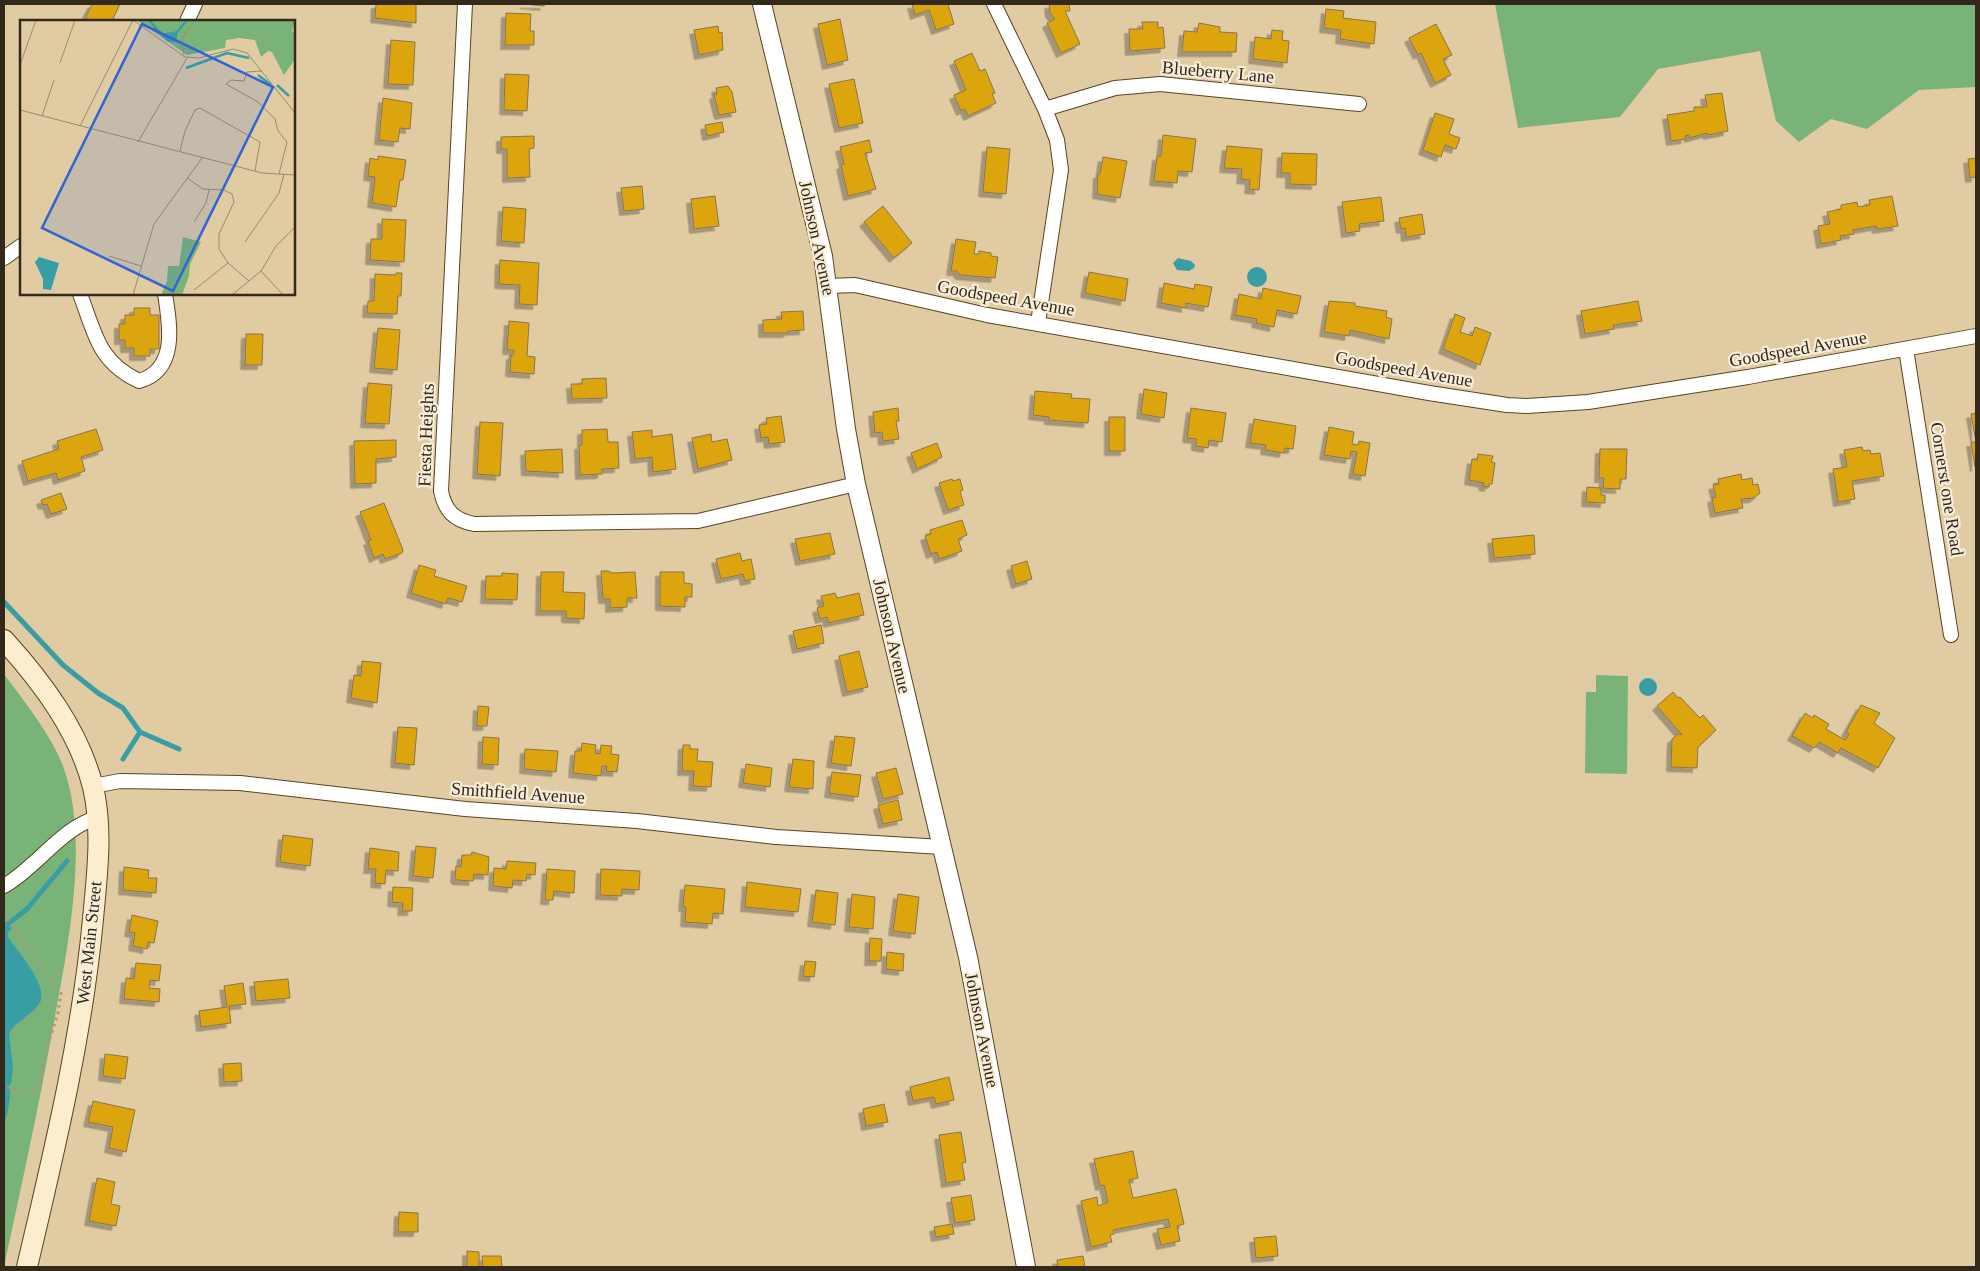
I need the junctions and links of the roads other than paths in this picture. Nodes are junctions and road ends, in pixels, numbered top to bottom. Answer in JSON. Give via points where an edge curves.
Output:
{"nodes":[{"id":1,"x":195,"y":4,"type":"edge"},
{"id":2,"x":465,"y":4,"type":"edge"},
{"id":3,"x":762,"y":4,"type":"edge"},
{"id":4,"x":994,"y":4,"type":"edge"},
{"id":5,"x":187,"y":20,"type":"edge"},
{"id":6,"x":1359,"y":104,"type":"dead end"},
{"id":7,"x":1045,"y":109,"type":"junction"},
{"id":8,"x":20,"y":247,"type":"edge"},
{"id":9,"x":4,"y":258,"type":"edge"},
{"id":10,"x":828,"y":286,"type":"junction"},
{"id":11,"x":80,"y":295,"type":"edge"},
{"id":12,"x":164,"y":295,"type":"edge"},
{"id":13,"x":1038,"y":323,"type":"junction"},
{"id":14,"x":1976,"y":336,"type":"edge"},
{"id":15,"x":1906,"y":349,"type":"junction"},
{"id":16,"x":856,"y":484,"type":"junction"},
{"id":17,"x":1951,"y":635,"type":"dead end"},
{"id":18,"x":4,"y":640,"type":"edge"},
{"id":19,"x":92,"y":786,"type":"junction"},
{"id":20,"x":98,"y":818,"type":"junction"},
{"id":21,"x":942,"y":847,"type":"junction"},
{"id":22,"x":4,"y":886,"type":"edge"},
{"id":23,"x":27,"y":1267,"type":"edge"},
{"id":24,"x":1026,"y":1267,"type":"edge"}],
"edges":[{"from":1,"to":5,"type":"street"},
{"from":2,"to":16,"type":"street","name":"Fiesta Heights","via":[[442,491],[444,504],[451,514],[474,524],[698,521]]},
{"from":3,"to":10,"type":"street","name":"Johnson Avenue","via":[[812,206]]},
{"from":4,"to":7,"type":"street"},
{"from":6,"to":7,"type":"street","name":"Blueberry Lane","via":[[1160,84],[1115,88]]},
{"from":7,"to":13,"type":"street","via":[[1057,140],[1061,170]]},
{"from":8,"to":9,"type":"street"},
{"from":10,"to":13,"type":"street","name":"Goodspeed Avenue","via":[[855,286]]},
{"from":10,"to":16,"type":"street","name":"Johnson Avenue"},
{"from":11,"to":12,"type":"street","via":[[102,352],[117,368],[139,381],[152,378],[166,356],[169,328]]},
{"from":13,"to":15,"type":"street","name":"Goodspeed Avenue","via":[[1438,394],[1527,406],[1588,402],[1748,378]]},
{"from":14,"to":15,"type":"street","name":"Goodspeed Avenue"},
{"from":15,"to":17,"type":"street","name":"Cornerst one Road"},
{"from":16,"to":21,"type":"street","name":"Johnson Avenue"},
{"from":18,"to":19,"type":"main road","name":"West Main Street","via":[[65,721]]},
{"from":19,"to":20,"type":"main road","name":"West Main Street"},
{"from":19,"to":21,"type":"street","name":"Smithfield Avenue","via":[[120,781],[240,783],[465,809],[637,820],[776,837]]},
{"from":20,"to":22,"type":"street","via":[[76,826],[20,877]]},
{"from":20,"to":23,"type":"main road","name":"West Main Street","via":[[97,874],[86,983],[65,1100]]},
{"from":21,"to":24,"type":"street","name":"Johnson Avenue","via":[[985,1038]]}]}
